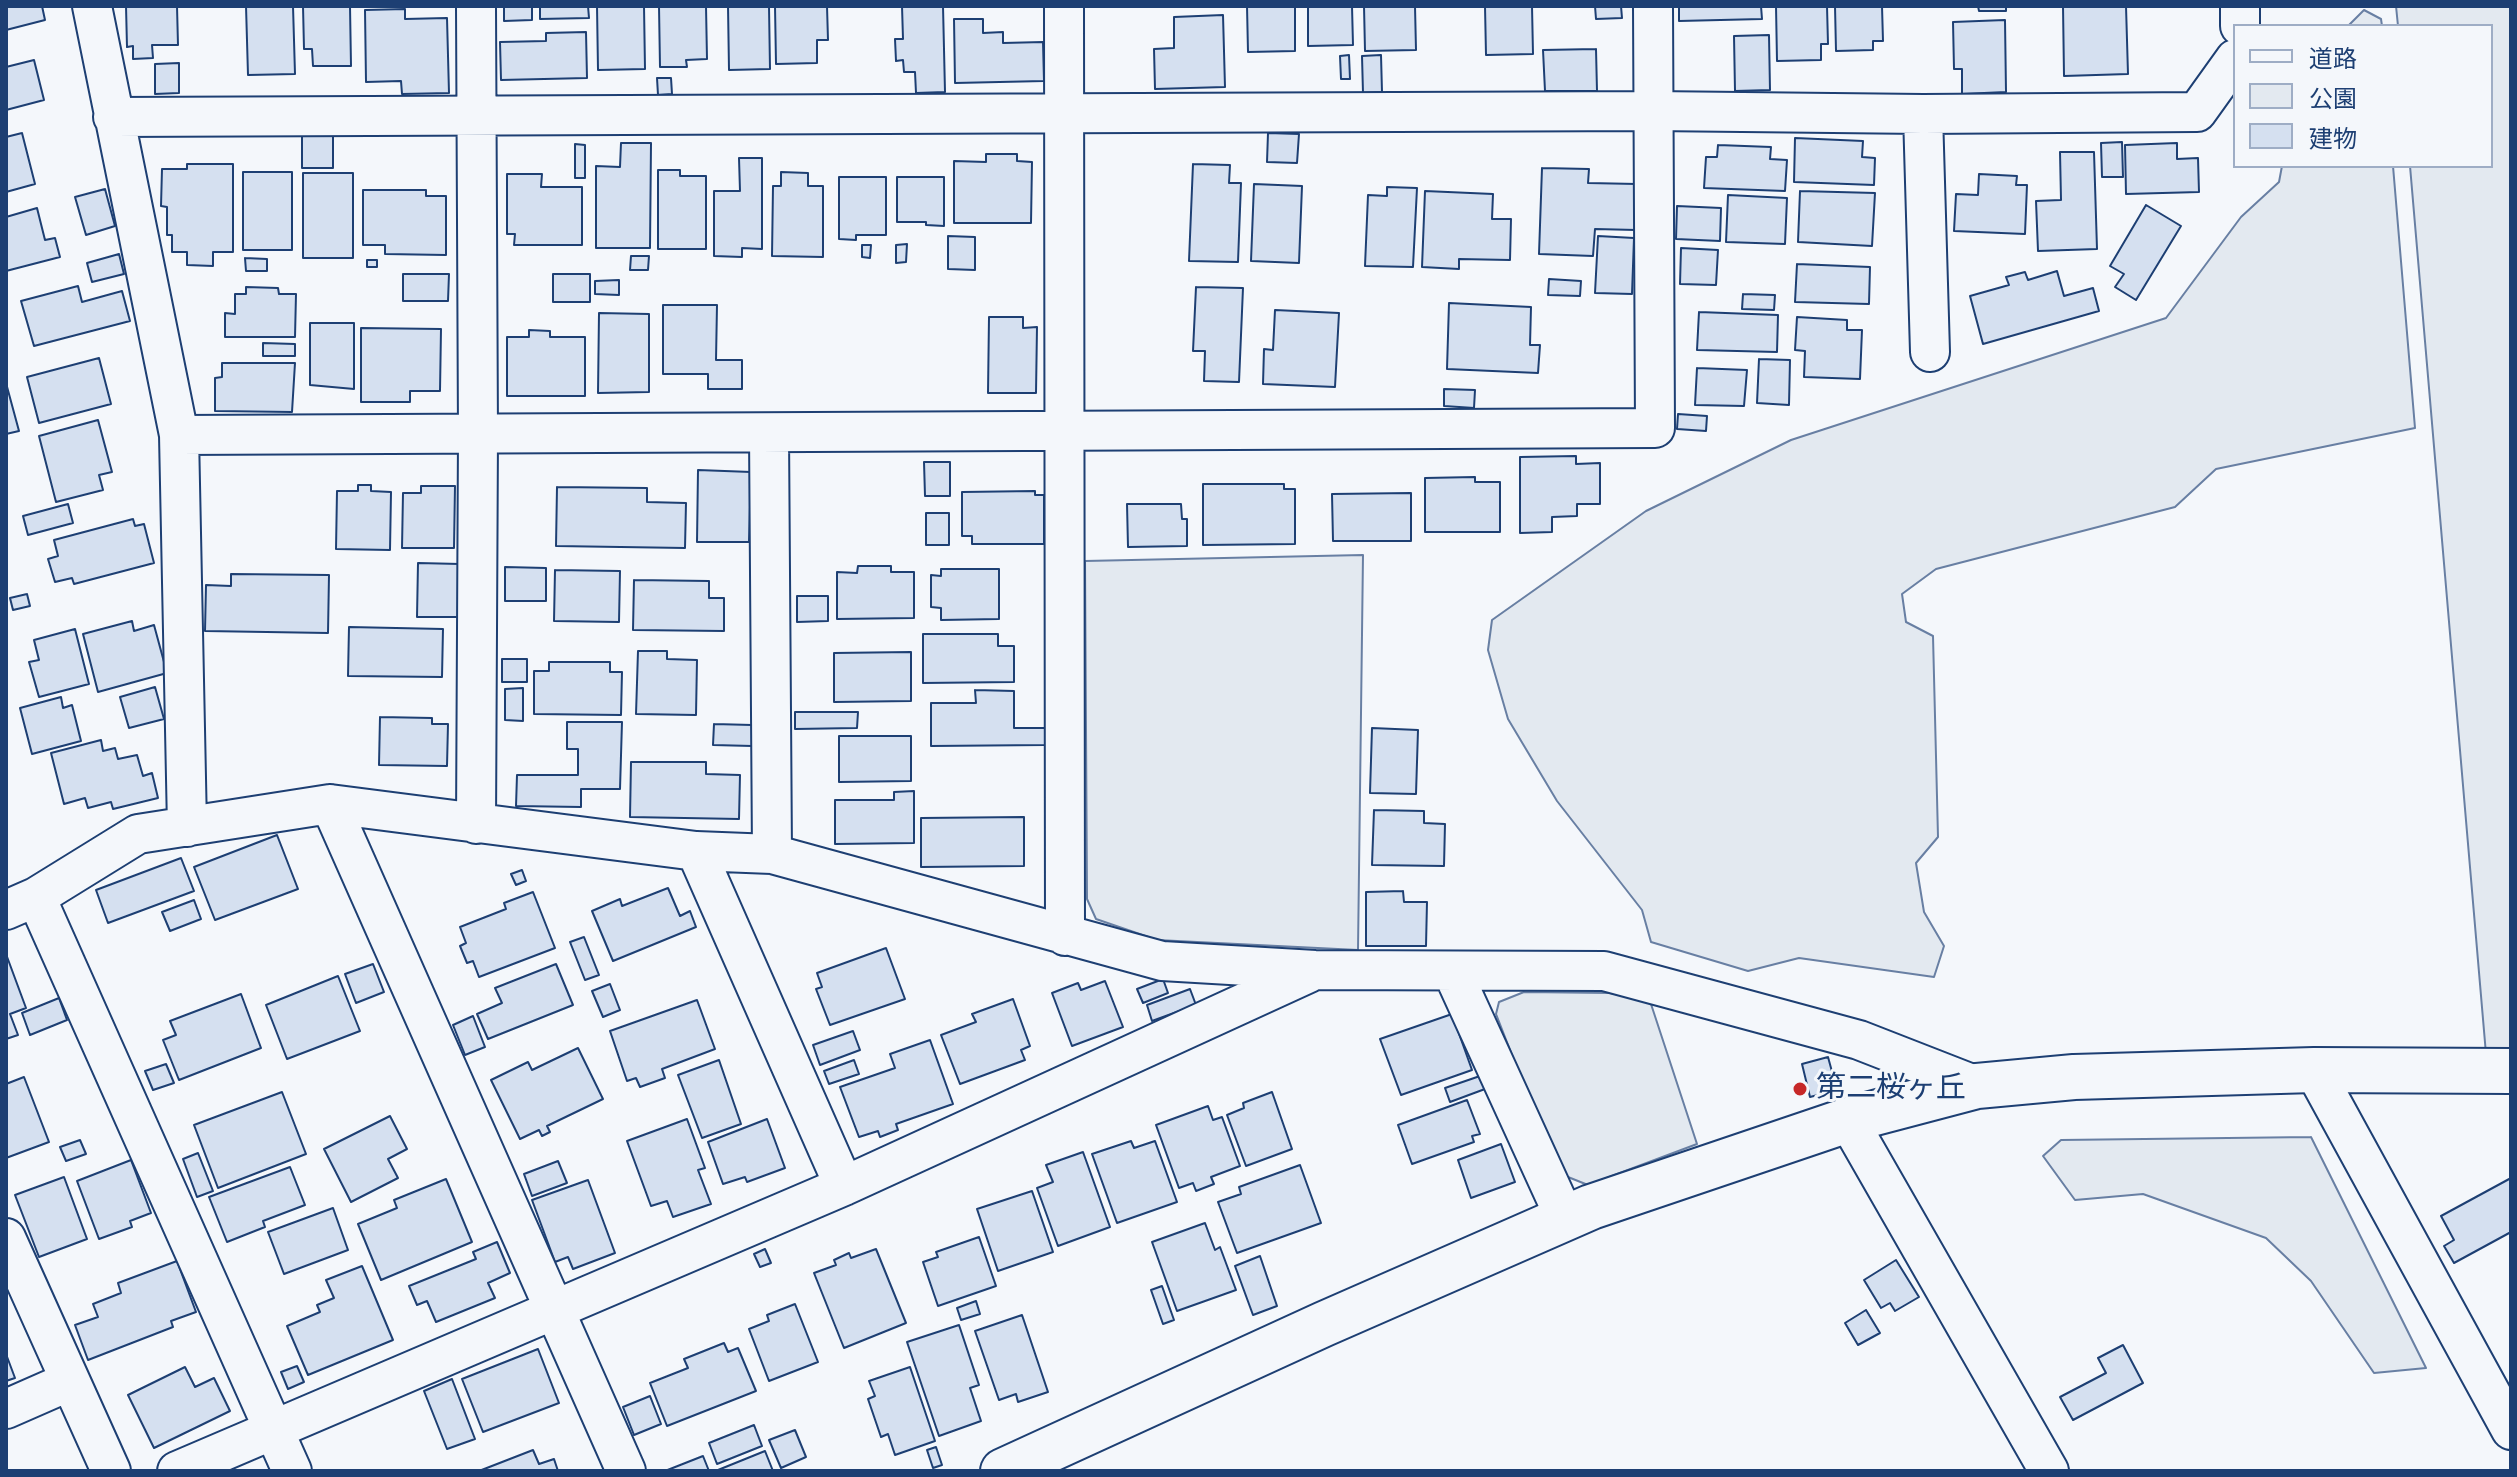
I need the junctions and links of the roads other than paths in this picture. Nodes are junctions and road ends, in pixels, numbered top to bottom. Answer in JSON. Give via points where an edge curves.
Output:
{"nodes":[{"id":1,"x":92,"y":6,"type":"edge"},
{"id":2,"x":476,"y":6,"type":"edge"},
{"id":3,"x":1064,"y":6,"type":"edge"},
{"id":4,"x":1653,"y":6,"type":"edge"},
{"id":5,"x":2233,"y":62,"type":"edge"},
{"id":6,"x":1652,"y":111,"type":"junction"},
{"id":7,"x":1065,"y":113,"type":"junction"},
{"id":8,"x":477,"y":114,"type":"junction"},
{"id":9,"x":1923,"y":114,"type":"junction"},
{"id":10,"x":113,"y":117,"type":"junction"},
{"id":11,"x":1930,"y":352,"type":"dead end"},
{"id":12,"x":1065,"y":432,"type":"junction"},
{"id":13,"x":769,"y":433,"type":"junction"},
{"id":14,"x":179,"y":435,"type":"junction"},
{"id":15,"x":478,"y":435,"type":"junction"},
{"id":16,"x":330,"y":804,"type":"junction"},
{"id":17,"x":476,"y":824,"type":"junction"},
{"id":18,"x":187,"y":827,"type":"junction"},
{"id":19,"x":696,"y":851,"type":"junction"},
{"id":20,"x":772,"y":854,"type":"junction"},
{"id":21,"x":21,"y":904,"type":"edge"},
{"id":22,"x":1065,"y":936,"type":"junction"},
{"id":23,"x":1315,"y":970,"type":"junction"},
{"id":24,"x":1453,"y":973,"type":"junction"},
{"id":25,"x":2314,"y":1070,"type":"junction"},
{"id":26,"x":2511,"y":1071,"type":"edge"},
{"id":27,"x":1977,"y":1086,"type":"junction"},
{"id":28,"x":1848,"y":1120,"type":"junction"},
{"id":29,"x":844,"y":1186,"type":"junction"},
{"id":30,"x":1565,"y":1218,"type":"junction"},
{"id":31,"x":6,"y":1238,"type":"edge"},
{"id":32,"x":553,"y":1309,"type":"junction"},
{"id":33,"x":70,"y":1381,"type":"junction"},
{"id":34,"x":6,"y":1409,"type":"edge"},
{"id":35,"x":275,"y":1430,"type":"junction"},
{"id":36,"x":2511,"y":1430,"type":"edge"},
{"id":37,"x":111,"y":1471,"type":"edge"},
{"id":38,"x":177,"y":1471,"type":"edge"},
{"id":39,"x":292,"y":1471,"type":"edge"},
{"id":40,"x":626,"y":1471,"type":"edge"},
{"id":41,"x":1003,"y":1471,"type":"edge"},
{"id":42,"x":2049,"y":1471,"type":"edge"}],
"edges":[{"from":1,"to":10,"type":"street"},
{"from":2,"to":8,"type":"street"},
{"from":3,"to":7,"type":"street"},
{"from":4,"to":6,"type":"street"},
{"from":5,"to":9,"type":"street","via":[[2197,112]]},
{"from":6,"to":7,"type":"street"},
{"from":6,"to":9,"type":"street"},
{"from":6,"to":12,"type":"street","via":[[1655,428]]},
{"from":7,"to":8,"type":"street"},
{"from":7,"to":12,"type":"street"},
{"from":8,"to":10,"type":"street"},
{"from":8,"to":15,"type":"street"},
{"from":9,"to":11,"type":"street"},
{"from":10,"to":14,"type":"street"},
{"from":12,"to":13,"type":"street"},
{"from":12,"to":22,"type":"street"},
{"from":13,"to":15,"type":"street"},
{"from":13,"to":20,"type":"street"},
{"from":14,"to":15,"type":"street"},
{"from":14,"to":18,"type":"street"},
{"from":15,"to":17,"type":"street"},
{"from":16,"to":17,"type":"street"},
{"from":16,"to":18,"type":"street"},
{"from":16,"to":32,"type":"street"},
{"from":17,"to":19,"type":"street"},
{"from":18,"to":21,"type":"street","via":[[138,834]]},
{"from":19,"to":20,"type":"street"},
{"from":19,"to":29,"type":"street"},
{"from":20,"to":22,"type":"street"},
{"from":21,"to":35,"type":"street"},
{"from":22,"to":23,"type":"street","via":[[1162,961]]},
{"from":23,"to":24,"type":"street"},
{"from":23,"to":29,"type":"street"},
{"from":24,"to":27,"type":"street","via":[[1604,971],[1859,1040]]},
{"from":24,"to":30,"type":"street"},
{"from":25,"to":26,"type":"street"},
{"from":25,"to":27,"type":"street","via":[[2074,1077]]},
{"from":25,"to":36,"type":"street"},
{"from":27,"to":28,"type":"street"},
{"from":28,"to":30,"type":"street"},
{"from":28,"to":42,"type":"street"},
{"from":29,"to":32,"type":"street"},
{"from":30,"to":41,"type":"street"},
{"from":31,"to":33,"type":"street"},
{"from":32,"to":35,"type":"street"},
{"from":32,"to":40,"type":"street"},
{"from":33,"to":34,"type":"street"},
{"from":33,"to":37,"type":"street"},
{"from":35,"to":38,"type":"street"},
{"from":35,"to":39,"type":"street"}]}
